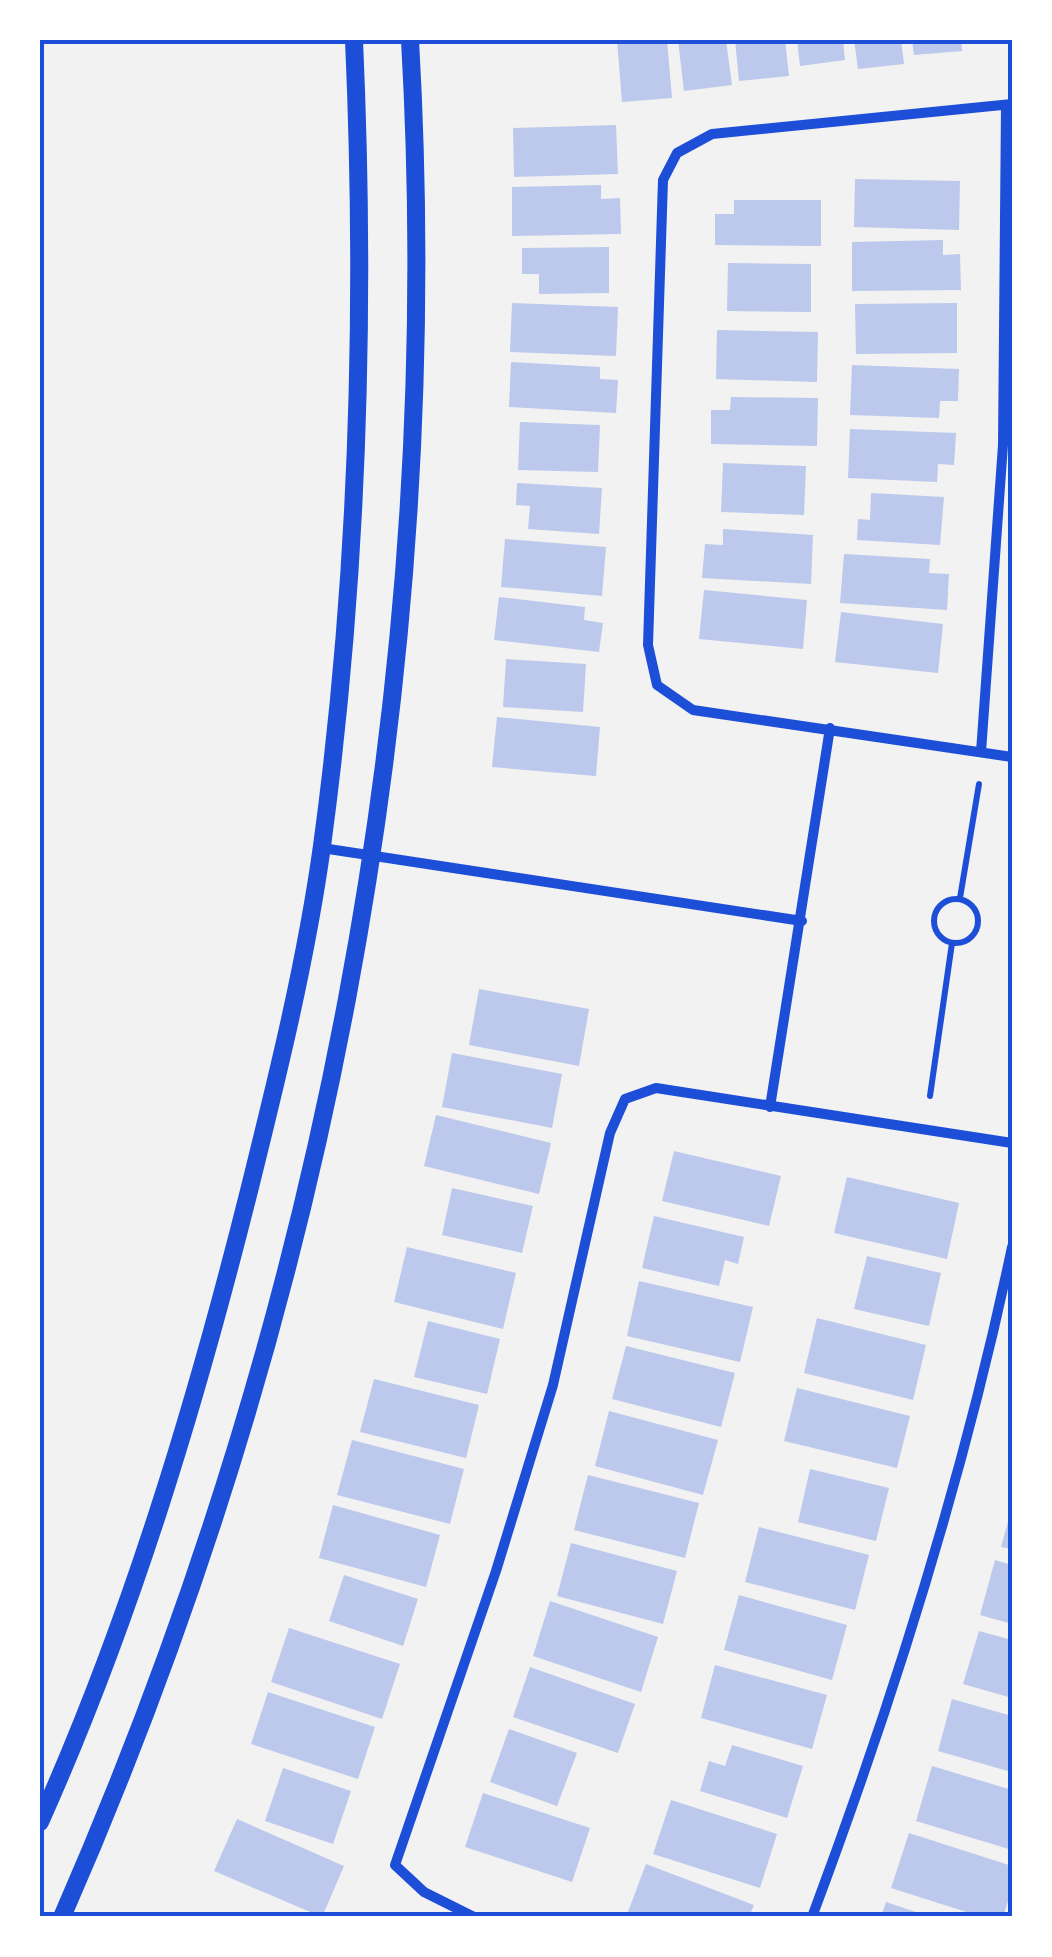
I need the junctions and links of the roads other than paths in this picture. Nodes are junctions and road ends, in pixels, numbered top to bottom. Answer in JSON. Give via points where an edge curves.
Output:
{"nodes":[{"id":1,"x":354,"y":40,"type":"edge"},
{"id":2,"x":410,"y":40,"type":"edge"},
{"id":3,"x":1009,"y":104,"type":"edge"},
{"id":4,"x":1008,"y":445,"type":"edge"},
{"id":5,"x":830,"y":728,"type":"junction"},
{"id":6,"x":981,"y":752,"type":"junction"},
{"id":7,"x":1012,"y":757,"type":"edge"},
{"id":8,"x":322,"y":848,"type":"junction"},
{"id":9,"x":374,"y":856,"type":"junction"},
{"id":10,"x":802,"y":921,"type":"junction"},
{"id":11,"x":770,"y":1107,"type":"junction"},
{"id":12,"x":1012,"y":1143,"type":"edge"},
{"id":13,"x":1012,"y":1247,"type":"edge"},
{"id":14,"x":40,"y":1822,"type":"edge"},
{"id":15,"x":62,"y":1917,"type":"edge"},
{"id":16,"x":474,"y":1917,"type":"edge"},
{"id":17,"x":812,"y":1917,"type":"edge"}],
"edges":[{"from":1,"to":8,"type":"street","via":[[358,228],[350,538]]},
{"from":2,"to":9,"type":"street","via":[[410,496]]},
{"from":3,"to":4,"type":"street"},
{"from":3,"to":5,"type":"street","via":[[712,134],[677,153],[663,180],[648,645],[657,684],[694,710]]},
{"from":4,"to":6,"type":"street"},
{"from":5,"to":6,"type":"street"},
{"from":5,"to":10,"type":"street"},
{"from":6,"to":7,"type":"street"},
{"from":8,"to":9,"type":"street"},
{"from":8,"to":14,"type":"street","via":[[298,983],[220,1308],[148,1544]]},
{"from":9,"to":10,"type":"street"},
{"from":9,"to":15,"type":"street","via":[[330,1098],[276,1316],[194,1583]]},
{"from":10,"to":11,"type":"street"},
{"from":11,"to":12,"type":"street"},
{"from":11,"to":16,"type":"street","via":[[656,1088],[626,1099],[610,1133],[553,1386],[395,1866],[424,1892]]},
{"from":13,"to":17,"type":"street","via":[[986,1369],[919,1606]]}]}
